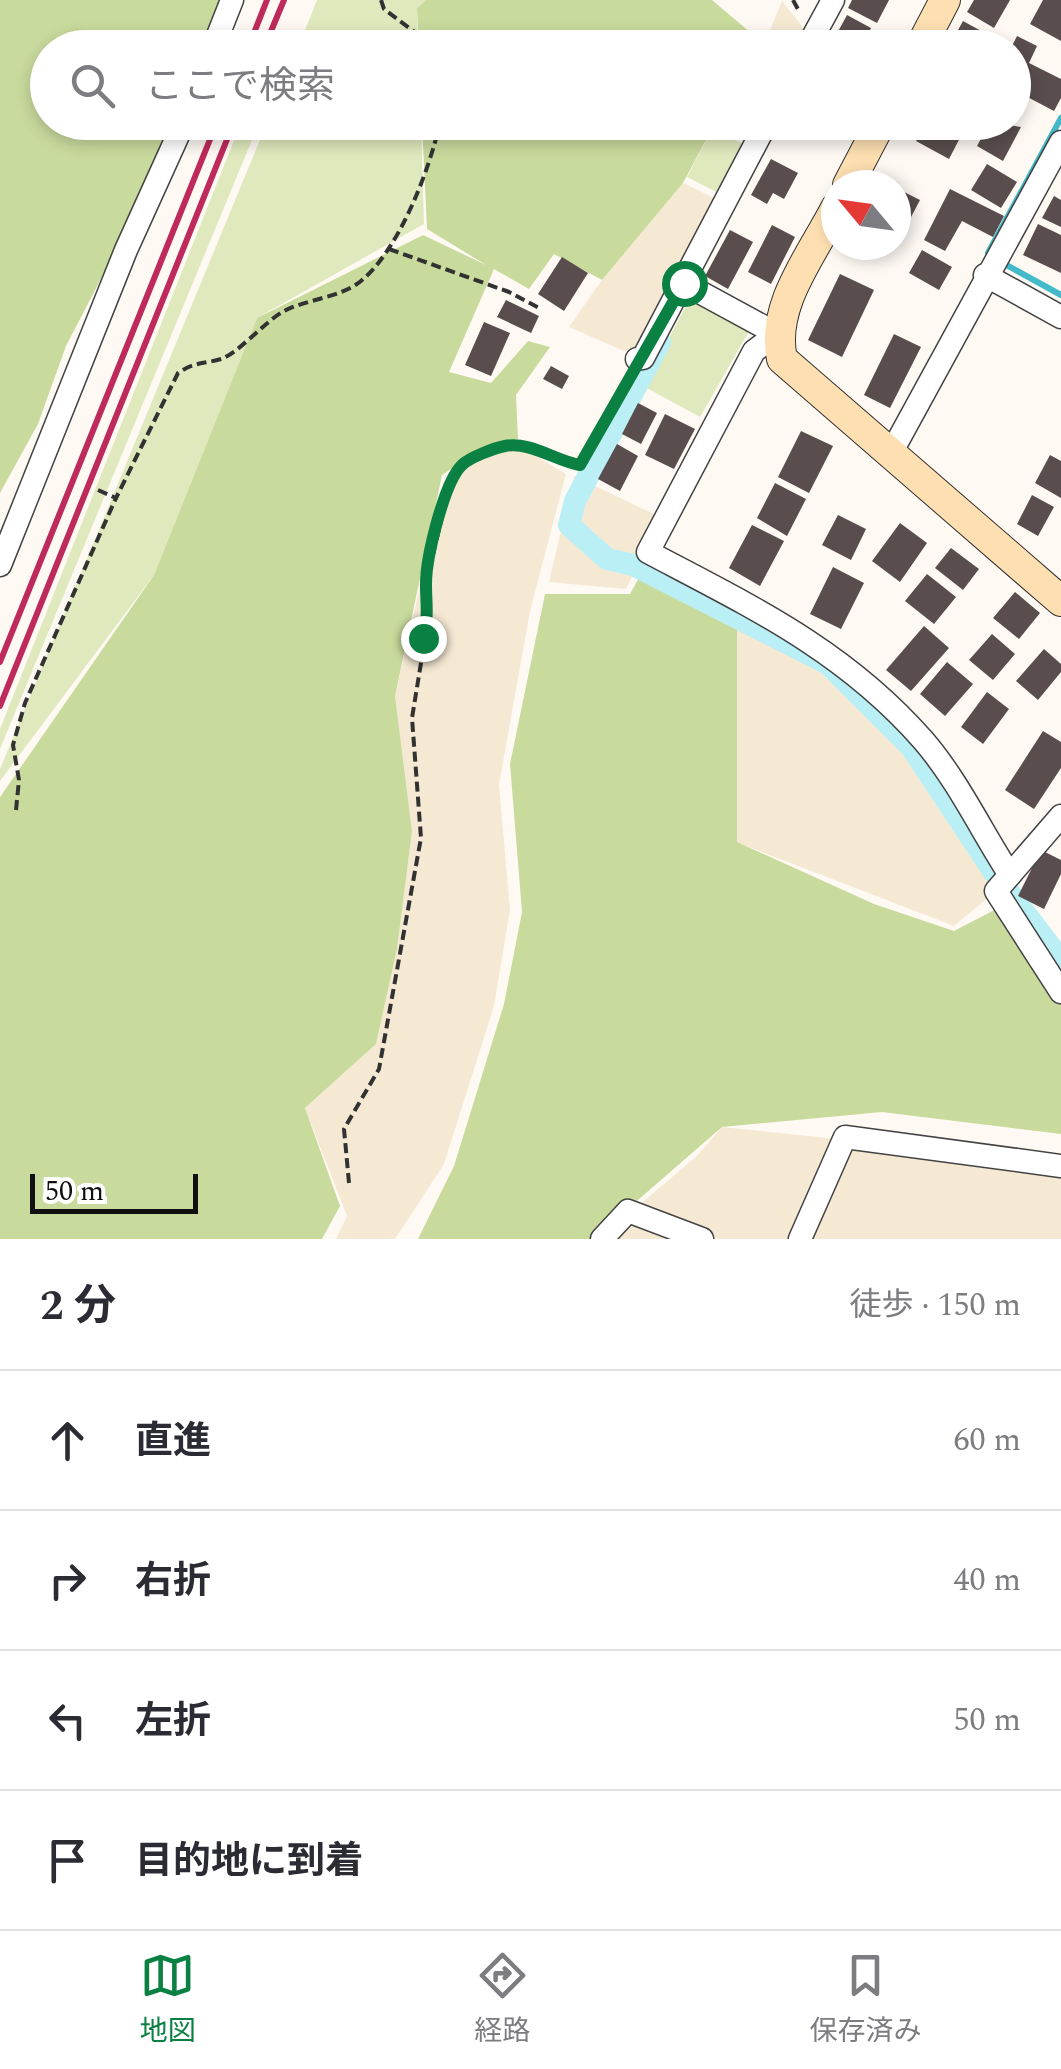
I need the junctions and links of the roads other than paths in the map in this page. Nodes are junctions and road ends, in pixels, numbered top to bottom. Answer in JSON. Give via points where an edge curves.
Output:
{"nodes":[{"id":1,"x":232,"y":0,"type":"edge"},
{"id":2,"x":832,"y":0,"type":"edge"},
{"id":3,"x":945,"y":0,"type":"edge"},
{"id":4,"x":220,"y":30,"type":"edge"},
{"id":5,"x":816,"y":30,"type":"edge"},
{"id":6,"x":929,"y":30,"type":"edge"},
{"id":7,"x":176,"y":140,"type":"edge"},
{"id":8,"x":758,"y":140,"type":"edge"},
{"id":9,"x":872,"y":140,"type":"edge"},
{"id":10,"x":1061,"y":142,"type":"edge"},
{"id":11,"x":856,"y":170,"type":"edge"},
{"id":12,"x":821,"y":237,"type":"edge"},
{"id":13,"x":985,"y":275,"type":"junction"},
{"id":14,"x":684,"y":283,"type":"junction"},
{"id":15,"x":1061,"y":318,"type":"edge"},
{"id":16,"x":777,"y":334,"type":"junction"},
{"id":17,"x":637,"y":360,"type":"road end"},
{"id":18,"x":890,"y":455,"type":"junction"},
{"id":19,"x":0,"y":565,"type":"edge"},
{"id":20,"x":1061,"y":601,"type":"edge"},
{"id":21,"x":1059,"y":822,"type":"edge"},
{"id":22,"x":1010,"y":875,"type":"junction"},
{"id":23,"x":1061,"y":992,"type":"edge"},
{"id":24,"x":1061,"y":1166,"type":"edge"},
{"id":25,"x":602,"y":1239,"type":"edge"},
{"id":26,"x":702,"y":1239,"type":"edge"},
{"id":27,"x":800,"y":1239,"type":"edge"}],
"edges":[{"from":1,"to":4,"type":"street"},
{"from":2,"to":5,"type":"street"},
{"from":3,"to":6,"type":"street"},
{"from":7,"to":19,"type":"street"},
{"from":8,"to":14,"type":"street"},
{"from":9,"to":11,"type":"street"},
{"from":10,"to":13,"type":"street"},
{"from":12,"to":16,"type":"street"},
{"from":13,"to":15,"type":"street"},
{"from":13,"to":18,"type":"street"},
{"from":14,"to":16,"type":"street"},
{"from":14,"to":17,"type":"street"},
{"from":16,"to":18,"type":"street","via":[[782,359]]},
{"from":16,"to":22,"type":"street","via":[[754,351],[648,552],[806,636],[862,677],[926,743]]},
{"from":18,"to":20,"type":"street"},
{"from":21,"to":22,"type":"street"},
{"from":22,"to":23,"type":"street","via":[[996,891]]},
{"from":24,"to":27,"type":"street","via":[[845,1136]]},
{"from":25,"to":26,"type":"street","via":[[628,1211]]}]}
